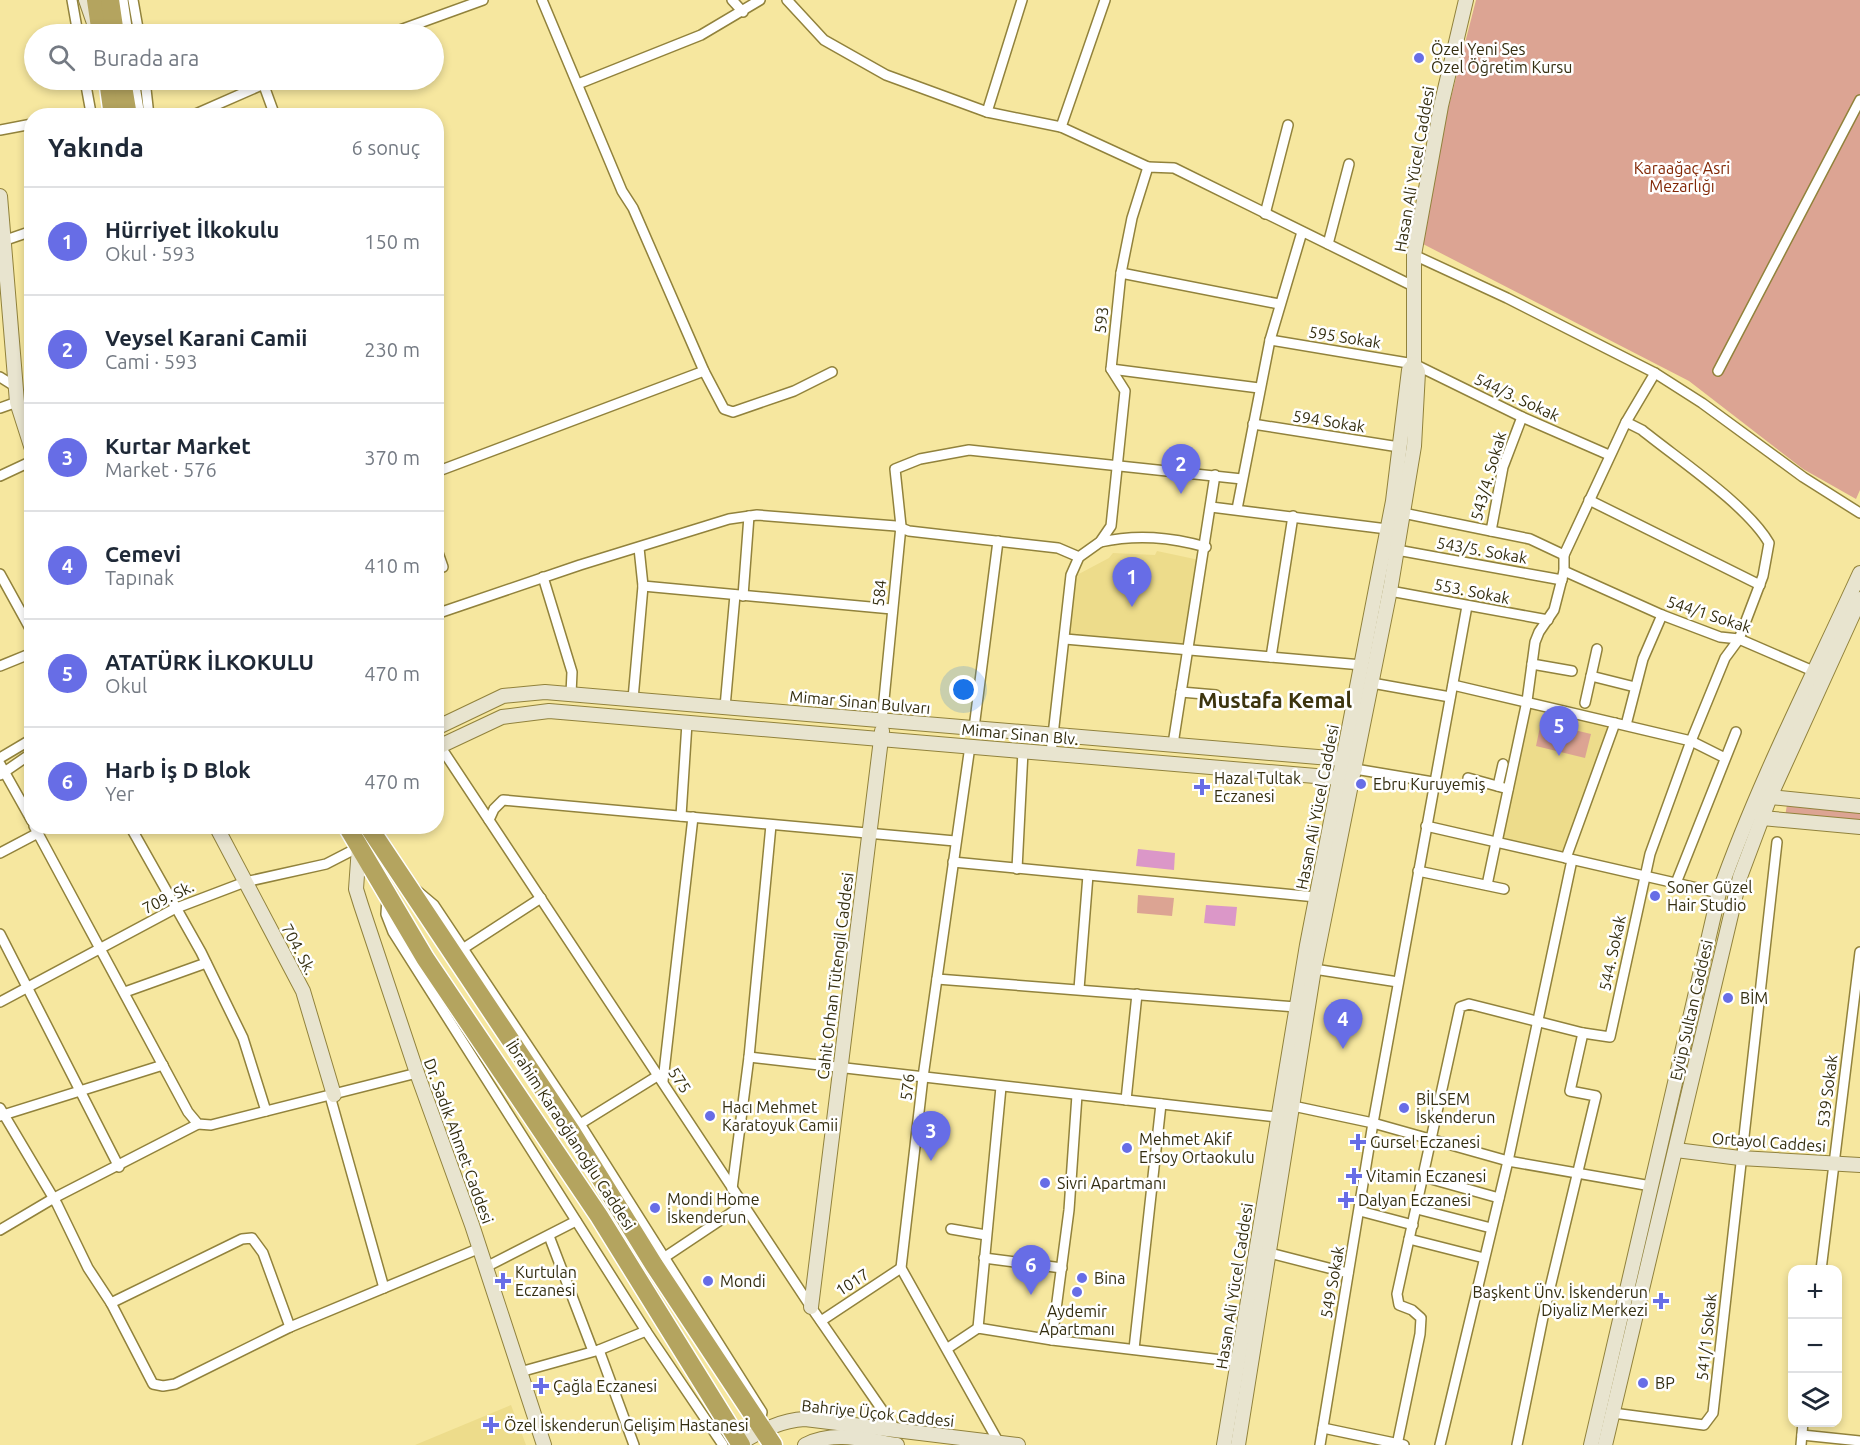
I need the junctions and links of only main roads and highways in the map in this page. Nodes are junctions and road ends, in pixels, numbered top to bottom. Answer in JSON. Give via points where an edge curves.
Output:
{"nodes":[{"id":1,"x":96,"y":0,"type":"edge"},
{"id":2,"x":119,"y":1,"type":"edge"},
{"id":3,"x":99,"y":24,"type":"edge"},
{"id":4,"x":117,"y":24,"type":"edge"},
{"id":5,"x":109,"y":90,"type":"edge"},
{"id":6,"x":124,"y":90,"type":"edge"},
{"id":7,"x":112,"y":108,"type":"edge"},
{"id":8,"x":127,"y":108,"type":"edge"},
{"id":9,"x":352,"y":834,"type":"edge"},
{"id":10,"x":373,"y":834,"type":"edge"},
{"id":11,"x":765,"y":1433,"type":"edge"},
{"id":12,"x":735,"y":1445,"type":"edge"}],
"edges":[{"from":1,"to":3,"type":"highway"},
{"from":2,"to":4,"type":"highway"},
{"from":5,"to":7,"type":"highway"},
{"from":6,"to":8,"type":"highway"},
{"from":9,"to":12,"type":"highway","name":"İbrahim Karaoğlanoğlu Caddesi","via":[[425,958],[658,1309]]},
{"from":10,"to":11,"type":"highway","name":"İbrahim Karaoğlanoğlu Caddesi"}]}
